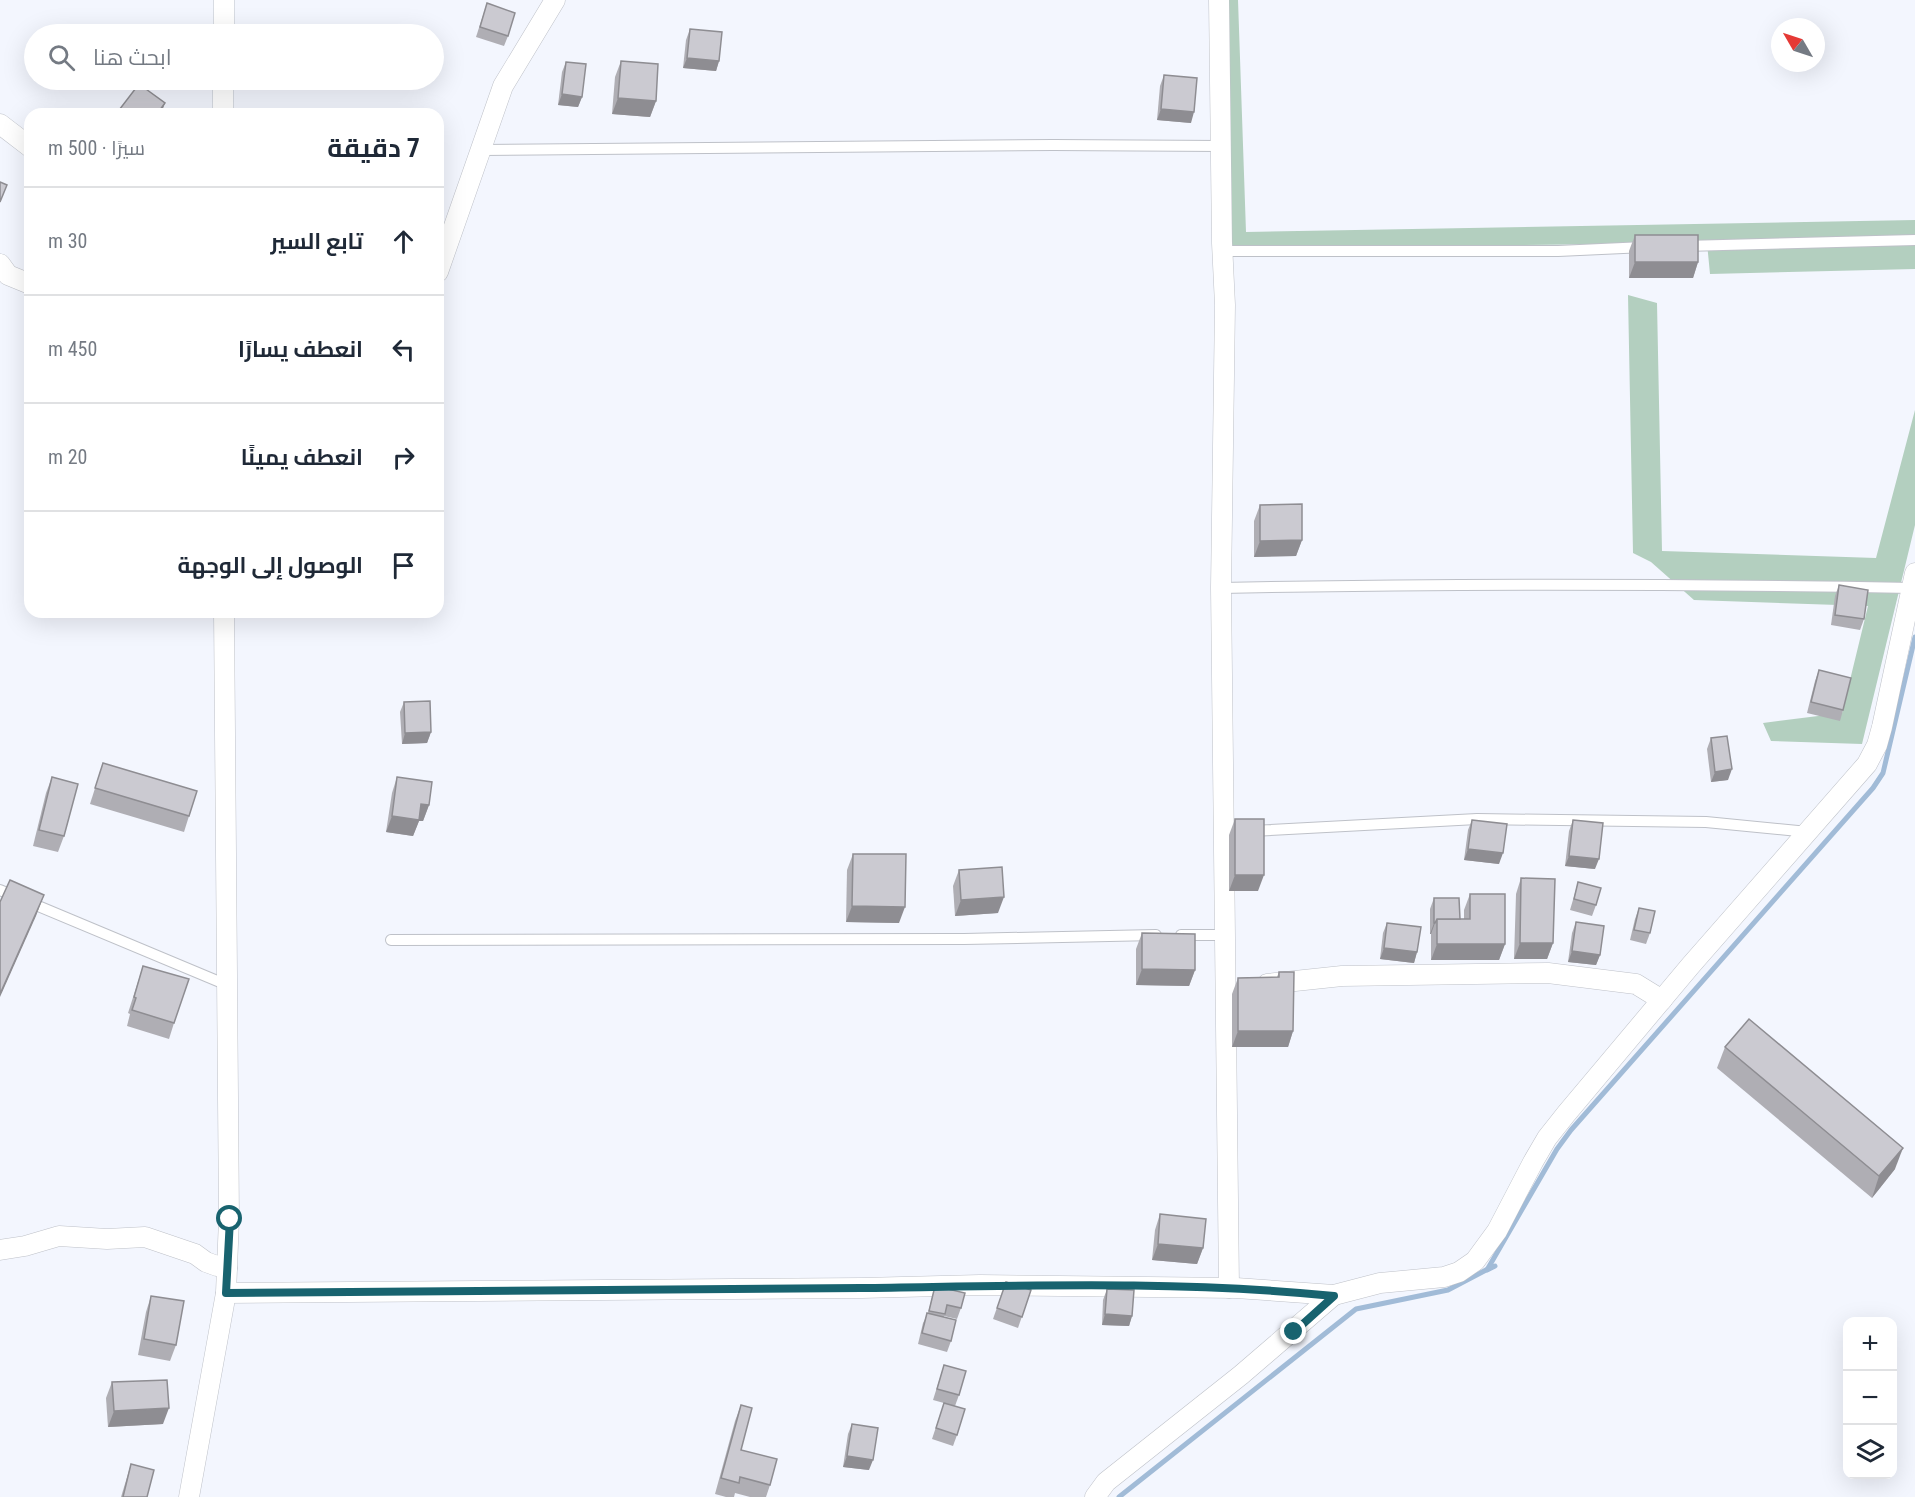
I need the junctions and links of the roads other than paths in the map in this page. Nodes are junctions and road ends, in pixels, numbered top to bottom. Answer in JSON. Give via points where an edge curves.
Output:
{"nodes":[{"id":1,"x":224,"y":0,"type":"edge"},
{"id":2,"x":555,"y":0,"type":"edge"},
{"id":3,"x":1219,"y":0,"type":"edge"},
{"id":4,"x":224,"y":24,"type":"edge"},
{"id":5,"x":223,"y":90,"type":"edge"},
{"id":6,"x":223,"y":108,"type":"edge"},
{"id":7,"x":0,"y":124,"type":"edge"},
{"id":8,"x":24,"y":142,"type":"edge"},
{"id":9,"x":1221,"y":147,"type":"junction"},
{"id":10,"x":481,"y":150,"type":"junction"},
{"id":11,"x":1915,"y":240,"type":"edge"},
{"id":12,"x":1223,"y":251,"type":"junction"},
{"id":13,"x":444,"y":255,"type":"edge"},
{"id":14,"x":0,"y":264,"type":"edge"},
{"id":15,"x":24,"y":282,"type":"edge"},
{"id":16,"x":1913,"y":581,"type":"edge"},
{"id":17,"x":1221,"y":588,"type":"junction"},
{"id":18,"x":224,"y":618,"type":"edge"},
{"id":19,"x":1224,"y":832,"type":"junction"},
{"id":20,"x":1808,"y":832,"type":"junction"},
{"id":21,"x":0,"y":890,"type":"edge"},
{"id":22,"x":1225,"y":935,"type":"junction"},
{"id":23,"x":391,"y":940,"type":"dead end"},
{"id":24,"x":227,"y":985,"type":"junction"},
{"id":25,"x":1226,"y":988,"type":"junction"},
{"id":26,"x":1662,"y":1000,"type":"junction"},
{"id":27,"x":0,"y":1251,"type":"edge"},
{"id":28,"x":227,"y":1268,"type":"junction"},
{"id":29,"x":1229,"y":1288,"type":"junction"},
{"id":30,"x":226,"y":1293,"type":"junction"},
{"id":31,"x":1334,"y":1296,"type":"junction"},
{"id":32,"x":189,"y":1497,"type":"edge"},
{"id":33,"x":1095,"y":1497,"type":"edge"}],
"edges":[{"from":1,"to":4,"type":"street"},
{"from":2,"to":10,"type":"street","via":[[503,86]]},
{"from":3,"to":9,"type":"street"},
{"from":5,"to":6,"type":"street"},
{"from":7,"to":8,"type":"street"},
{"from":9,"to":10,"type":"lane"},
{"from":9,"to":12,"type":"street"},
{"from":10,"to":13,"type":"street"},
{"from":11,"to":12,"type":"lane","via":[[1558,251]]},
{"from":12,"to":17,"type":"street"},
{"from":14,"to":15,"type":"street","via":[[8,275]]},
{"from":16,"to":17,"type":"lane"},
{"from":16,"to":20,"type":"street","via":[[1877,745],[1857,778]]},
{"from":17,"to":19,"type":"street"},
{"from":18,"to":24,"type":"street"},
{"from":19,"to":20,"type":"lane","via":[[1477,819],[1706,822]]},
{"from":19,"to":22,"type":"street"},
{"from":20,"to":26,"type":"street"},
{"from":21,"to":24,"type":"lane"},
{"from":22,"to":23,"type":"lane"},
{"from":22,"to":25,"type":"street"},
{"from":24,"to":28,"type":"street"},
{"from":25,"to":26,"type":"street","via":[[1342,976],[1548,973],[1636,984]]},
{"from":25,"to":29,"type":"street"},
{"from":26,"to":31,"type":"street","via":[[1548,1138],[1497,1231],[1475,1261],[1444,1277],[1380,1283]]},
{"from":27,"to":28,"type":"street","via":[[59,1236],[145,1237]]},
{"from":28,"to":30,"type":"street"},
{"from":29,"to":30,"type":"street","via":[[980,1285]]},
{"from":29,"to":31,"type":"street"},
{"from":30,"to":32,"type":"street"},
{"from":31,"to":33,"type":"street","via":[[1106,1482]]}]}
